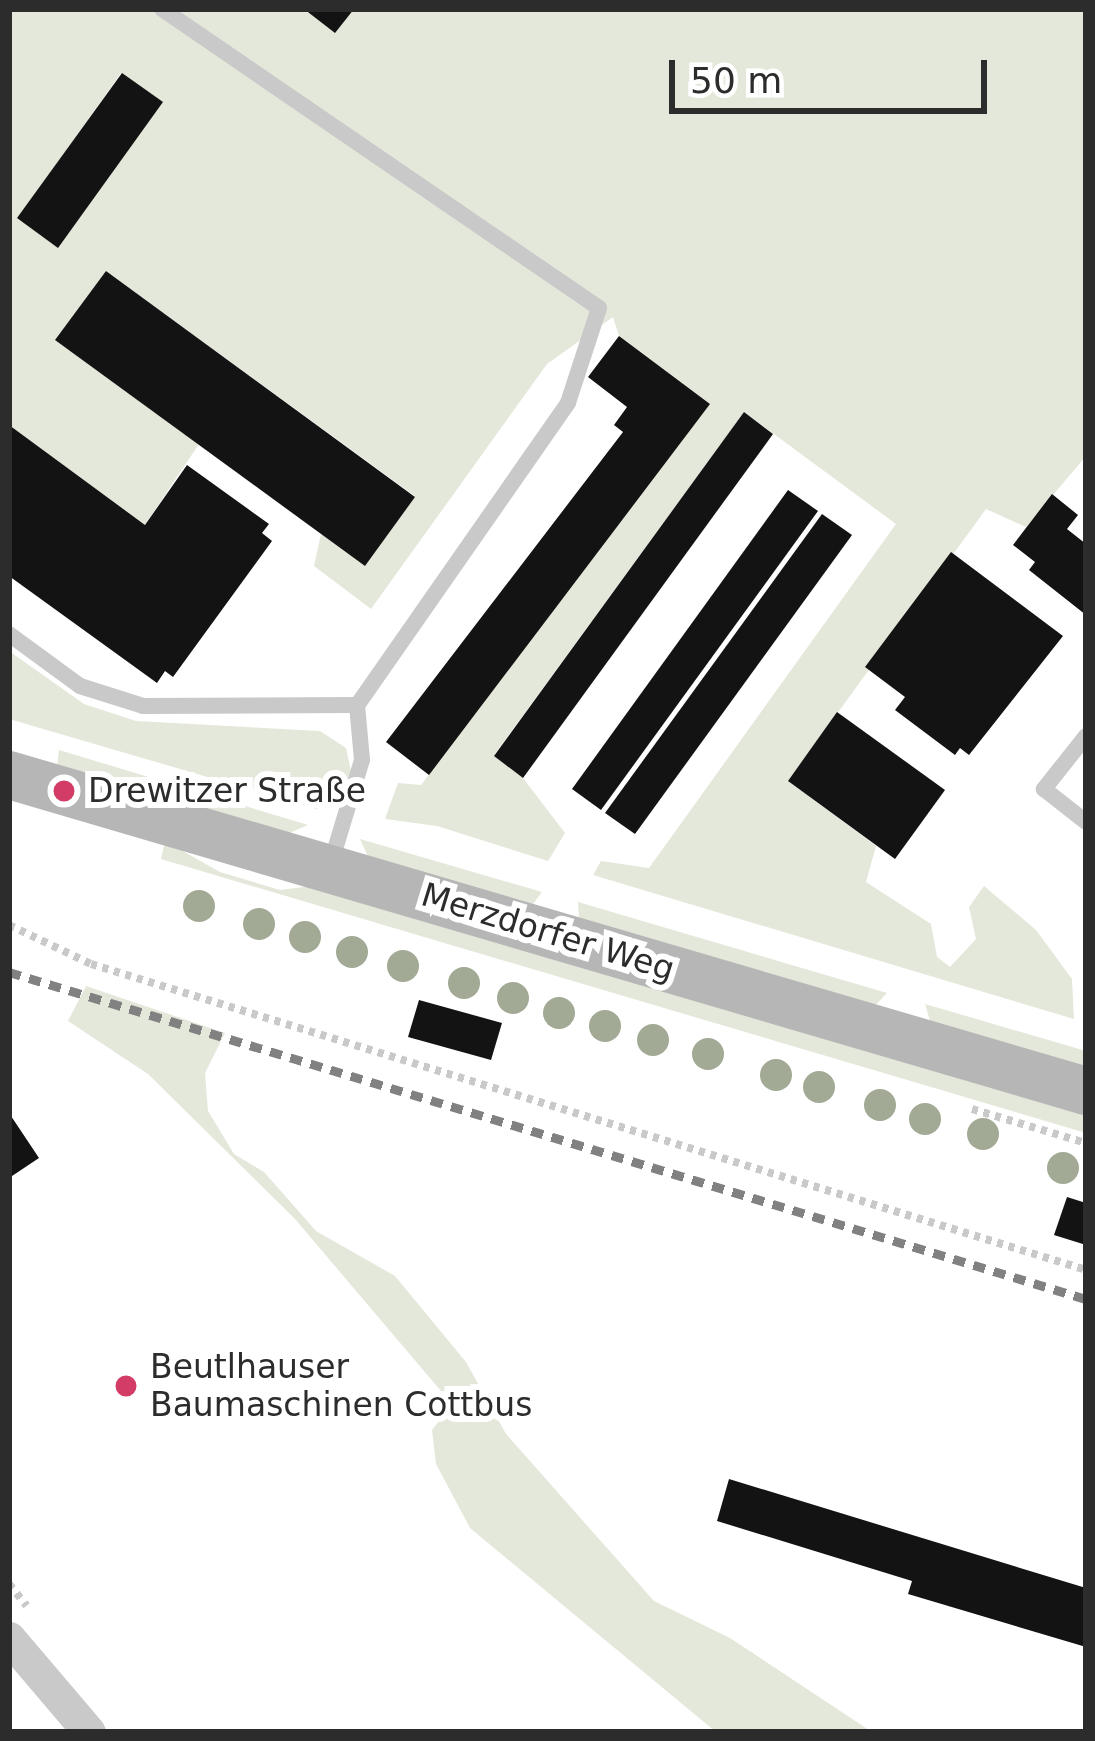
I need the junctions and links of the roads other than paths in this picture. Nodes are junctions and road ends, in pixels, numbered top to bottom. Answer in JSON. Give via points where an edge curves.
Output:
{"nodes":[{"id":1,"x":162,"y":9,"type":"edge"},
{"id":2,"x":9,"y":634,"type":"edge"},
{"id":3,"x":357,"y":705,"type":"junction"},
{"id":4,"x":1086,"y":736,"type":"edge"},
{"id":5,"x":9,"y":775,"type":"edge"},
{"id":6,"x":1086,"y":822,"type":"edge"},
{"id":7,"x":330,"y":867,"type":"junction"},
{"id":8,"x":1086,"y":1091,"type":"edge"},
{"id":9,"x":9,"y":1638,"type":"edge"},
{"id":10,"x":89,"y":1732,"type":"edge"}],
"edges":[{"from":1,"to":3,"type":"lane","via":[[599,308],[568,403]]},
{"from":2,"to":3,"type":"lane","via":[[80,686],[126,703]]},
{"from":3,"to":7,"type":"lane","via":[[362,760]]},
{"from":4,"to":6,"type":"lane","via":[[1045,789]]},
{"from":5,"to":7,"type":"street","name":"Merzdorfer Weg"},
{"from":7,"to":8,"type":"street","name":"Merzdorfer Weg"},
{"from":9,"to":10,"type":"street"}]}
